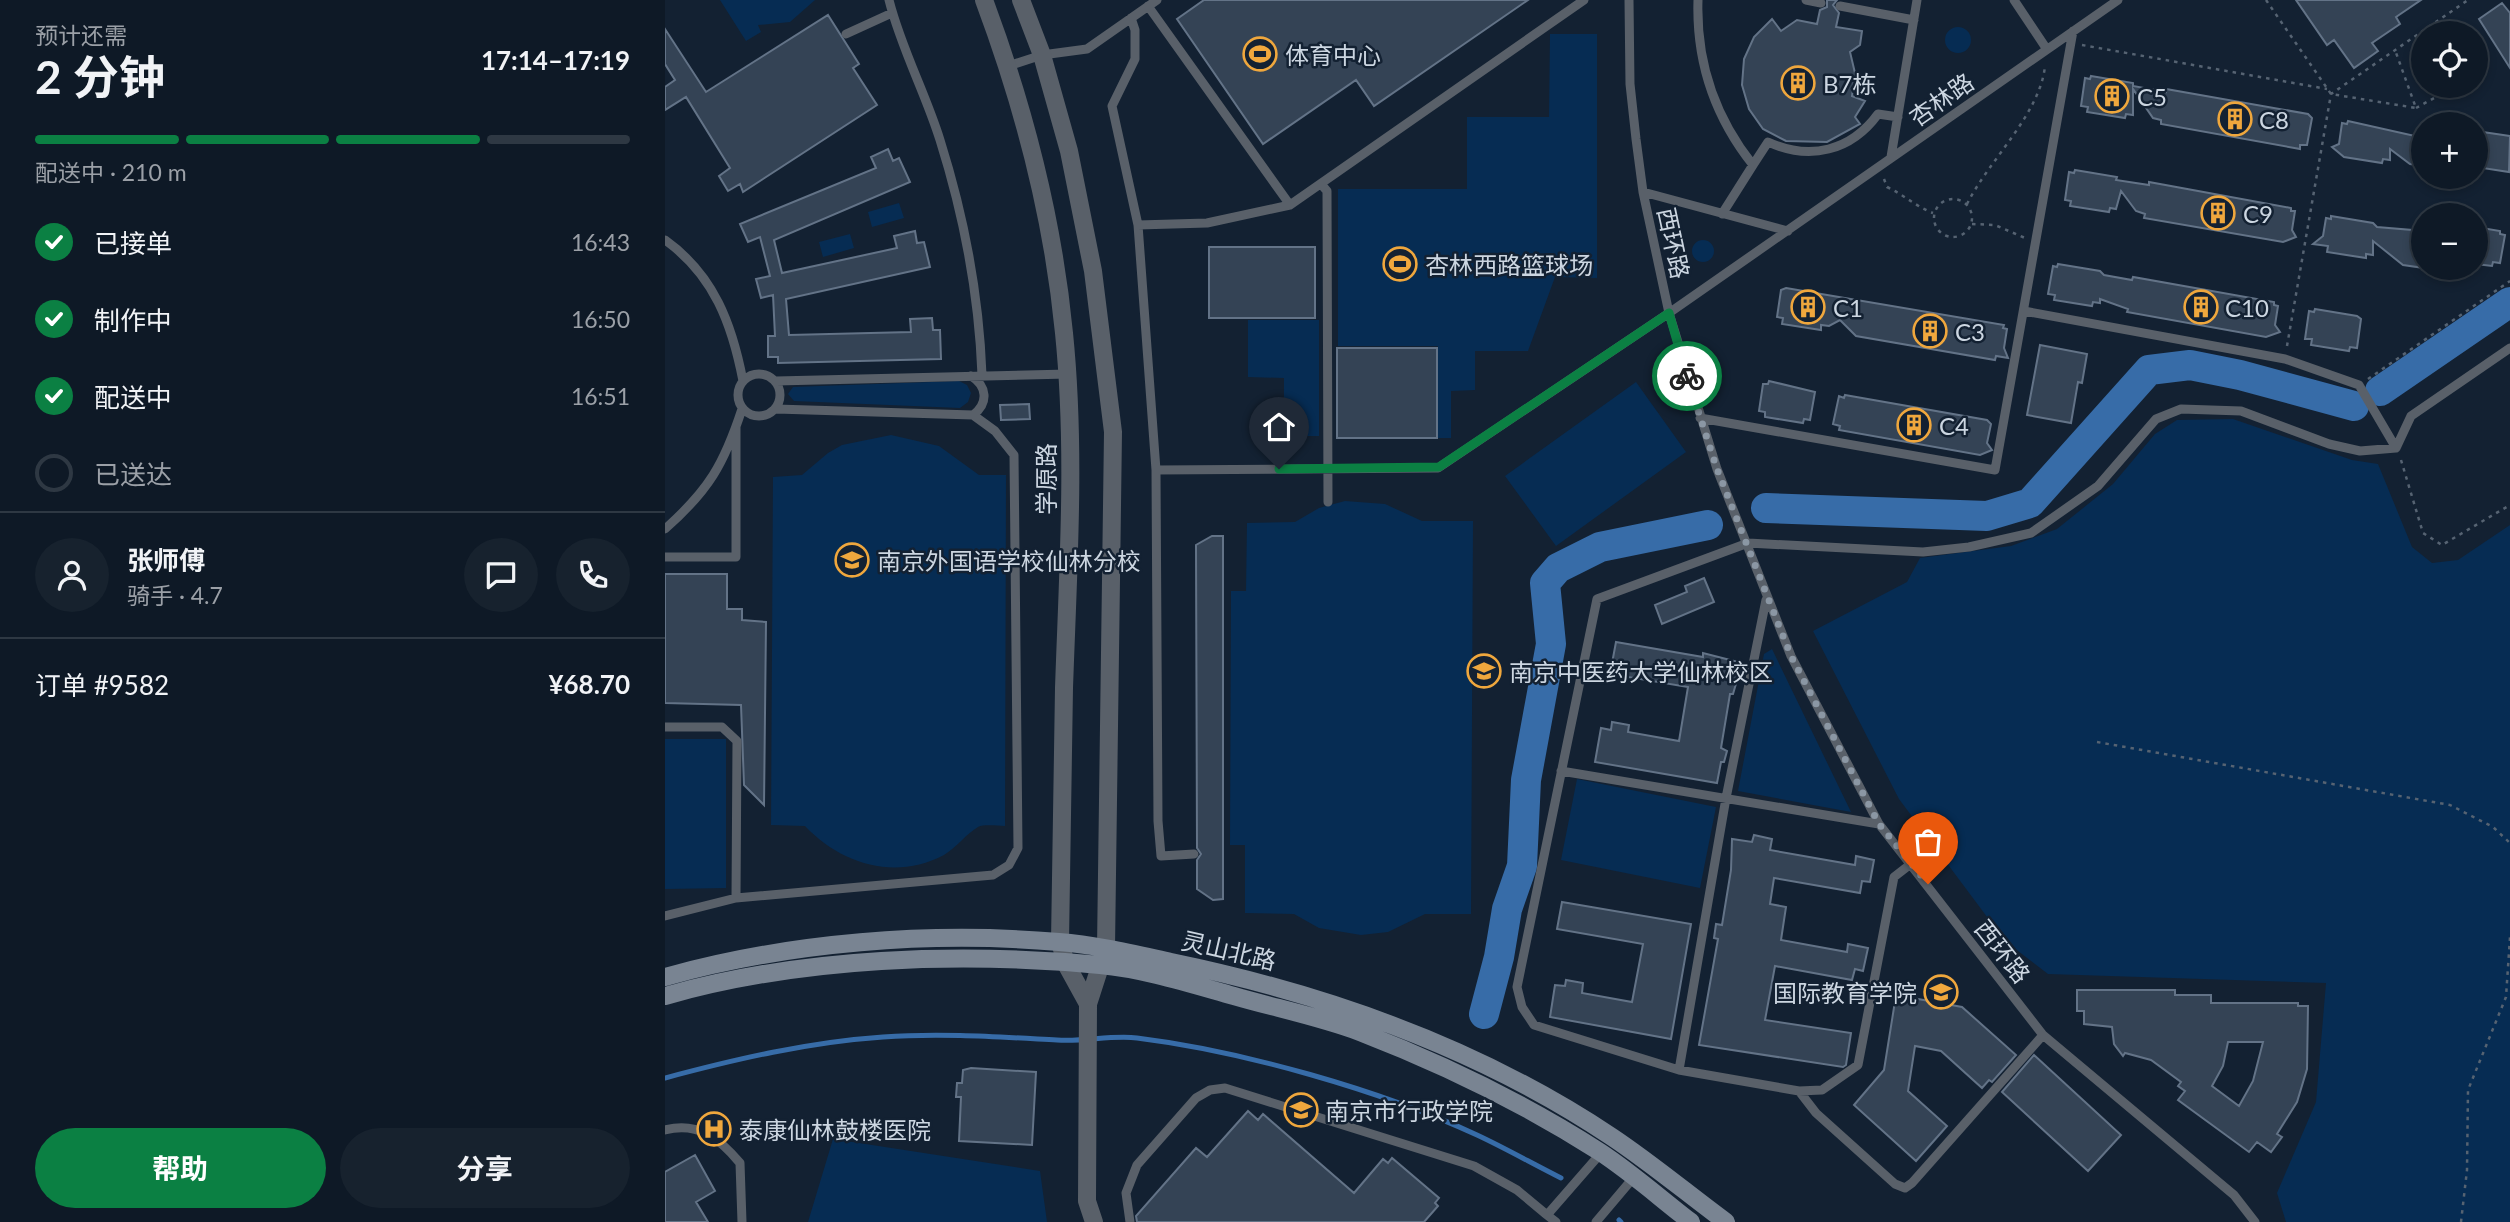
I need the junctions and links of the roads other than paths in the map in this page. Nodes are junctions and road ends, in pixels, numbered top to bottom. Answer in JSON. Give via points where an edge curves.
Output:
{"nodes":[{"id":1,"x":889,"y":0,"type":"edge"},
{"id":2,"x":984,"y":0,"type":"edge"},
{"id":3,"x":1021,"y":0,"type":"edge"},
{"id":4,"x":1157,"y":0,"type":"edge"},
{"id":5,"x":1629,"y":0,"type":"edge"},
{"id":6,"x":1698,"y":0,"type":"edge"},
{"id":7,"x":1806,"y":0,"type":"edge"},
{"id":8,"x":1917,"y":0,"type":"edge"},
{"id":9,"x":2014,"y":0,"type":"edge"},
{"id":10,"x":2118,"y":0,"type":"edge"},
{"id":11,"x":1579,"y":1,"type":"edge"},
{"id":12,"x":1821,"y":3,"type":"dead end"},
{"id":13,"x":1148,"y":6,"type":"junction"},
{"id":14,"x":1840,"y":6,"type":"dead end"},
{"id":15,"x":892,"y":13,"type":"junction"},
{"id":16,"x":1131,"y":18,"type":"junction"},
{"id":17,"x":1914,"y":20,"type":"junction"},
{"id":18,"x":2073,"y":32,"type":"junction"},
{"id":19,"x":846,"y":34,"type":"dead end"},
{"id":20,"x":2046,"y":48,"type":"junction"},
{"id":21,"x":1042,"y":55,"type":"junction"},
{"id":22,"x":1009,"y":66,"type":"junction"},
{"id":23,"x":1898,"y":117,"type":"junction"},
{"id":24,"x":1891,"y":157,"type":"junction"},
{"id":25,"x":1753,"y":165,"type":"junction"},
{"id":26,"x":1321,"y":184,"type":"junction"},
{"id":27,"x":1643,"y":192,"type":"junction"},
{"id":28,"x":1290,"y":205,"type":"junction"},
{"id":29,"x":1722,"y":214,"type":"junction"},
{"id":30,"x":1138,"y":225,"type":"junction"},
{"id":31,"x":1788,"y":231,"type":"junction"},
{"id":32,"x":665,"y":240,"type":"edge"},
{"id":33,"x":2024,"y":311,"type":"junction"},
{"id":34,"x":1669,"y":313,"type":"junction"},
{"id":35,"x":2510,"y":348,"type":"edge"},
{"id":36,"x":1068,"y":374,"type":"junction"},
{"id":37,"x":971,"y":375,"type":"junction"},
{"id":38,"x":982,"y":375,"type":"junction"},
{"id":39,"x":743,"y":381,"type":"junction"},
{"id":40,"x":776,"y":382,"type":"junction"},
{"id":41,"x":742,"y":409,"type":"junction"},
{"id":42,"x":776,"y":409,"type":"junction"},
{"id":43,"x":973,"y":415,"type":"junction"},
{"id":44,"x":1700,"y":418,"type":"junction"},
{"id":45,"x":736,"y":427,"type":"junction"},
{"id":46,"x":2396,"y":448,"type":"junction"},
{"id":47,"x":1328,"y":469,"type":"junction"},
{"id":48,"x":1156,"y":470,"type":"junction"},
{"id":49,"x":1328,"y":502,"type":"dead end"},
{"id":50,"x":665,"y":529,"type":"edge"},
{"id":51,"x":1748,"y":543,"type":"junction"},
{"id":52,"x":665,"y":557,"type":"edge"},
{"id":53,"x":1766,"y":598,"type":"junction"},
{"id":54,"x":665,"y":727,"type":"edge"},
{"id":55,"x":1561,"y":771,"type":"junction"},
{"id":56,"x":1726,"y":798,"type":"junction"},
{"id":57,"x":1879,"y":824,"type":"junction"},
{"id":58,"x":1194,"y":854,"type":"dead end"},
{"id":59,"x":1912,"y":863,"type":"junction"},
{"id":60,"x":736,"y":898,"type":"junction"},
{"id":61,"x":665,"y":916,"type":"edge"},
{"id":62,"x":1060,"y":942,"type":"junction"},
{"id":63,"x":1104,"y":957,"type":"junction"},
{"id":64,"x":1066,"y":964,"type":"junction"},
{"id":65,"x":665,"y":977,"type":"edge"},
{"id":66,"x":665,"y":996,"type":"edge"},
{"id":67,"x":1088,"y":1004,"type":"junction"},
{"id":68,"x":2043,"y":1035,"type":"junction"},
{"id":69,"x":1679,"y":1070,"type":"junction"},
{"id":70,"x":1799,"y":1091,"type":"junction"},
{"id":71,"x":665,"y":1130,"type":"edge"},
{"id":72,"x":1601,"y":1153,"type":"junction"},
{"id":73,"x":1634,"y":1177,"type":"junction"},
{"id":74,"x":1547,"y":1214,"type":"junction"},
{"id":75,"x":741,"y":1222,"type":"edge"},
{"id":76,"x":1094,"y":1222,"type":"edge"},
{"id":77,"x":1130,"y":1222,"type":"edge"},
{"id":78,"x":1556,"y":1222,"type":"edge"},
{"id":79,"x":1596,"y":1222,"type":"edge"},
{"id":80,"x":1691,"y":1222,"type":"edge"},
{"id":81,"x":1725,"y":1222,"type":"edge"},
{"id":82,"x":2255,"y":1222,"type":"edge"}],
"edges":[{"from":1,"to":15,"type":"lane"},
{"from":2,"to":22,"type":"street","name":"学原路"},
{"from":3,"to":21,"type":"street","name":"学原路"},
{"from":4,"to":13,"type":"lane"},
{"from":5,"to":27,"type":"lane","name":"西环路","via":[[1630,84]]},
{"from":6,"to":25,"type":"lane","via":[[1699,45],[1708,85],[1726,127]]},
{"from":7,"to":12,"type":"lane"},
{"from":8,"to":17,"type":"lane"},
{"from":9,"to":20,"type":"lane"},
{"from":10,"to":18,"type":"lane","name":"杏林路"},
{"from":11,"to":26,"type":"lane"},
{"from":13,"to":16,"type":"lane"},
{"from":13,"to":28,"type":"lane"},
{"from":14,"to":17,"type":"lane"},
{"from":15,"to":19,"type":"lane"},
{"from":15,"to":38,"type":"lane","via":[[958,205],[975,294]]},
{"from":16,"to":21,"type":"lane","via":[[1087,49]]},
{"from":16,"to":30,"type":"lane","via":[[1135,59],[1112,106]]},
{"from":17,"to":23,"type":"lane"},
{"from":18,"to":20,"type":"lane","name":"杏林路"},
{"from":18,"to":33,"type":"lane"},
{"from":20,"to":24,"type":"lane","name":"杏林路"},
{"from":21,"to":22,"type":"lane"},
{"from":21,"to":63,"type":"street","name":"学原路","via":[[1069,151],[1093,271],[1113,432]]},
{"from":22,"to":36,"type":"street","name":"学原路","via":[[1037,168],[1057,276]]},
{"from":23,"to":24,"type":"lane"},
{"from":23,"to":25,"type":"lane","via":[[1878,114],[1861,133],[1827,151],[1803,152],[1768,142]]},
{"from":24,"to":31,"type":"lane","name":"杏林路"},
{"from":25,"to":29,"type":"lane"},
{"from":26,"to":28,"type":"lane"},
{"from":26,"to":47,"type":"lane","via":[[1327,191]]},
{"from":27,"to":29,"type":"lane"},
{"from":27,"to":34,"type":"lane","name":"西环路"},
{"from":28,"to":30,"type":"lane","via":[[1207,223]]},
{"from":29,"to":31,"type":"lane"},
{"from":30,"to":48,"type":"lane"},
{"from":31,"to":34,"type":"lane","name":"杏林路"},
{"from":32,"to":39,"type":"lane","via":[[715,292],[732,330]]},
{"from":33,"to":44,"type":"lane","via":[[1995,470]]},
{"from":33,"to":46,"type":"lane","via":[[2285,359],[2359,385]]},
{"from":34,"to":44,"type":"lane","name":"西环路"},
{"from":34,"to":47,"type":"lane","name":"杏林路","via":[[1439,467]]},
{"from":35,"to":46,"type":"lane","via":[[2411,416]]},
{"from":36,"to":38,"type":"lane"},
{"from":36,"to":62,"type":"street","name":"学原路","via":[[1070,591]]},
{"from":37,"to":38,"type":"lane"},
{"from":37,"to":40,"type":"lane"},
{"from":37,"to":43,"type":"lane","via":[[982,385],[985,397]]},
{"from":39,"to":40,"type":"lane","via":[[763,374]]},
{"from":39,"to":41,"type":"lane","via":[[737,395]]},
{"from":40,"to":42,"type":"lane","via":[[781,396]]},
{"from":41,"to":42,"type":"lane","via":[[755,416]]},
{"from":41,"to":45,"type":"lane"},
{"from":42,"to":43,"type":"lane"},
{"from":43,"to":60,"type":"lane","via":[[995,431],[1014,455],[1016,854],[993,875]]},
{"from":44,"to":51,"type":"lane","name":"西环路"},
{"from":45,"to":50,"type":"lane","via":[[715,476]]},
{"from":45,"to":52,"type":"lane","via":[[736,557]]},
{"from":46,"to":51,"type":"lane","via":[[2360,451],[2241,411],[2181,409],[2156,419],[2098,486],[2031,533],[1923,552]]},
{"from":47,"to":48,"type":"lane","name":"杏林路"},
{"from":47,"to":49,"type":"lane"},
{"from":48,"to":58,"type":"lane","via":[[1161,856]]},
{"from":51,"to":53,"type":"lane","name":"西环路"},
{"from":51,"to":55,"type":"lane","via":[[1597,599]]},
{"from":53,"to":56,"type":"lane"},
{"from":53,"to":57,"type":"lane","name":"西环路","via":[[1791,656]]},
{"from":54,"to":60,"type":"lane","via":[[722,727],[737,741]]},
{"from":55,"to":56,"type":"lane"},
{"from":55,"to":69,"type":"lane","via":[[1517,988],[1522,1007],[1534,1025]]},
{"from":56,"to":57,"type":"lane"},
{"from":56,"to":69,"type":"lane"},
{"from":57,"to":59,"type":"lane","name":"西环路"},
{"from":59,"to":68,"type":"lane","name":"西环路"},
{"from":59,"to":70,"type":"lane","via":[[1894,877],[1858,1065],[1822,1090]]},
{"from":60,"to":61,"type":"lane"},
{"from":62,"to":63,"type":"main road","name":"灵山北路"},
{"from":62,"to":64,"type":"street","name":"学原路"},
{"from":62,"to":65,"type":"main road","name":"灵山北路","via":[[939,939],[858,945],[778,954]]},
{"from":63,"to":64,"type":"main road","name":"灵山北路"},
{"from":63,"to":67,"type":"street","name":"学原路"},
{"from":63,"to":72,"type":"main road","name":"灵山北路","via":[[1357,1031],[1442,1066]]},
{"from":63,"to":81,"type":"main road","name":"灵山北路","via":[[1246,977],[1433,1042],[1611,1137]]},
{"from":64,"to":66,"type":"main road","name":"灵山北路","via":[[939,959],[869,962],[789,971]]},
{"from":64,"to":67,"type":"street","name":"学原路"},
{"from":67,"to":76,"type":"street","name":"学原路","via":[[1087,1200]]},
{"from":68,"to":70,"type":"lane","via":[[1905,1188],[1816,1113]]},
{"from":68,"to":82,"type":"lane","name":"西环路","via":[[2234,1195]]},
{"from":69,"to":70,"type":"lane"},
{"from":71,"to":75,"type":"lane","via":[[691,1128],[712,1134],[740,1163]]},
{"from":72,"to":73,"type":"main road","name":"灵山北路"},
{"from":72,"to":74,"type":"lane"},
{"from":73,"to":79,"type":"lane"},
{"from":73,"to":80,"type":"main road","name":"灵山北路"},
{"from":74,"to":77,"type":"lane","via":[[1517,1190],[1474,1166],[1225,1088],[1196,1098],[1137,1165],[1126,1193]]},
{"from":74,"to":78,"type":"lane"}]}
